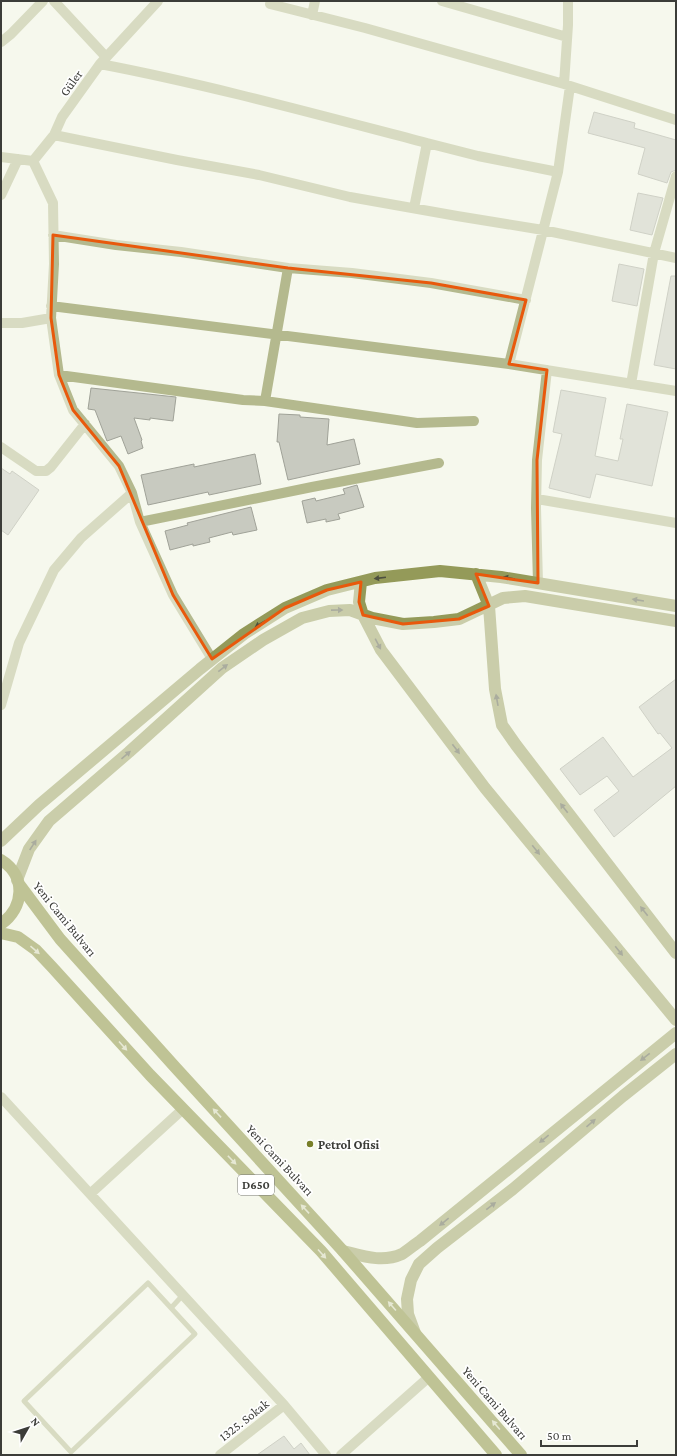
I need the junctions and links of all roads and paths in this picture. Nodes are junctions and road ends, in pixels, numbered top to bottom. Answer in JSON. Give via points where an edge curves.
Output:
{"nodes":[{"id":1,"x":43,"y":1,"type":"edge"},
{"id":2,"x":54,"y":1,"type":"edge"},
{"id":3,"x":158,"y":1,"type":"edge"},
{"id":4,"x":271,"y":1,"type":"edge"},
{"id":5,"x":315,"y":1,"type":"edge"},
{"id":6,"x":442,"y":1,"type":"edge"},
{"id":7,"x":568,"y":1,"type":"edge"},
{"id":8,"x":312,"y":15,"type":"junction"},
{"id":9,"x":567,"y":37,"type":"junction"},
{"id":10,"x":3,"y":38,"type":"edge"},
{"id":11,"x":103,"y":60,"type":"junction"},
{"id":12,"x":567,"y":85,"type":"junction"},
{"id":13,"x":676,"y":120,"type":"edge"},
{"id":14,"x":54,"y":135,"type":"junction"},
{"id":15,"x":427,"y":143,"type":"junction"},
{"id":16,"x":1,"y":157,"type":"edge"},
{"id":17,"x":18,"y":159,"type":"junction"},
{"id":18,"x":33,"y":161,"type":"junction"},
{"id":19,"x":558,"y":172,"type":"junction"},
{"id":20,"x":676,"y":176,"type":"edge"},
{"id":21,"x":1,"y":195,"type":"edge"},
{"id":22,"x":414,"y":208,"type":"junction"},
{"id":23,"x":543,"y":230,"type":"junction"},
{"id":24,"x":53,"y":235,"type":"junction"},
{"id":25,"x":654,"y":253,"type":"junction"},
{"id":26,"x":676,"y":258,"type":"edge"},
{"id":27,"x":288,"y":268,"type":"junction"},
{"id":28,"x":526,"y":300,"type":"junction"},
{"id":29,"x":51,"y":306,"type":"junction"},
{"id":30,"x":51,"y":318,"type":"junction"},
{"id":31,"x":1,"y":323,"type":"edge"},
{"id":32,"x":277,"y":334,"type":"junction"},
{"id":33,"x":509,"y":364,"type":"junction"},
{"id":34,"x":548,"y":370,"type":"junction"},
{"id":35,"x":59,"y":375,"type":"junction"},
{"id":36,"x":631,"y":384,"type":"junction"},
{"id":37,"x":676,"y":391,"type":"edge"},
{"id":38,"x":265,"y":401,"type":"junction"},
{"id":39,"x":474,"y":421,"type":"dead end"},
{"id":40,"x":85,"y":424,"type":"junction"},
{"id":41,"x":1,"y":447,"type":"edge"},
{"id":42,"x":439,"y":463,"type":"dead end"},
{"id":43,"x":132,"y":494,"type":"junction"},
{"id":44,"x":537,"y":499,"type":"junction"},
{"id":45,"x":140,"y":522,"type":"junction"},
{"id":46,"x":676,"y":523,"type":"edge"},
{"id":47,"x":476,"y":574,"type":"junction"},
{"id":48,"x":361,"y":582,"type":"junction"},
{"id":49,"x":538,"y":583,"type":"junction"},
{"id":50,"x":489,"y":606,"type":"junction"},
{"id":51,"x":676,"y":606,"type":"edge"},
{"id":52,"x":363,"y":615,"type":"junction"},
{"id":53,"x":676,"y":621,"type":"edge"},
{"id":54,"x":212,"y":659,"type":"junction"},
{"id":55,"x":1,"y":705,"type":"edge"},
{"id":56,"x":1,"y":841,"type":"edge"},
{"id":57,"x":1,"y":860,"type":"edge"},
{"id":58,"x":18,"y":882,"type":"junction"},
{"id":59,"x":1,"y":924,"type":"edge"},
{"id":60,"x":1,"y":933,"type":"edge"},
{"id":61,"x":676,"y":953,"type":"edge"},
{"id":62,"x":676,"y":1020,"type":"edge"},
{"id":63,"x":676,"y":1033,"type":"edge"},
{"id":64,"x":676,"y":1054,"type":"edge"},
{"id":65,"x":1,"y":1098,"type":"edge"},
{"id":66,"x":183,"y":1109,"type":"junction"},
{"id":67,"x":90,"y":1194,"type":"junction"},
{"id":68,"x":343,"y":1251,"type":"junction"},
{"id":69,"x":183,"y":1295,"type":"junction"},
{"id":70,"x":170,"y":1308,"type":"junction"},
{"id":71,"x":415,"y":1333,"type":"junction"},
{"id":72,"x":429,"y":1377,"type":"junction"},
{"id":73,"x":284,"y":1405,"type":"junction"},
{"id":74,"x":220,"y":1455,"type":"edge"},
{"id":75,"x":326,"y":1455,"type":"edge"},
{"id":76,"x":341,"y":1455,"type":"edge"},
{"id":77,"x":496,"y":1455,"type":"edge"},
{"id":78,"x":521,"y":1455,"type":"edge"}],
"edges":[{"from":1,"to":10,"type":"street"},
{"from":2,"to":11,"type":"street"},
{"from":3,"to":11,"type":"street","name":"Güler"},
{"from":4,"to":8,"type":"street","via":[[270,4]]},
{"from":5,"to":8,"type":"street"},
{"from":6,"to":9,"type":"street"},
{"from":7,"to":9,"type":"street"},
{"from":8,"to":12,"type":"street"},
{"from":9,"to":12,"type":"street"},
{"from":11,"to":14,"type":"street","name":"Güler","via":[[62,117]]},
{"from":11,"to":15,"type":"street","via":[[136,71]]},
{"from":12,"to":13,"type":"street"},
{"from":12,"to":19,"type":"street"},
{"from":14,"to":18,"type":"street","name":"Güler"},
{"from":14,"to":22,"type":"street"},
{"from":15,"to":19,"type":"street"},
{"from":15,"to":22,"type":"street"},
{"from":16,"to":17,"type":"street"},
{"from":17,"to":18,"type":"street"},
{"from":17,"to":21,"type":"street"},
{"from":18,"to":24,"type":"street","via":[[53,203]]},
{"from":19,"to":23,"type":"street"},
{"from":20,"to":25,"type":"street"},
{"from":22,"to":23,"type":"street"},
{"from":23,"to":25,"type":"street"},
{"from":23,"to":28,"type":"street"},
{"from":24,"to":27,"type":"street"},
{"from":24,"to":29,"type":"street"},
{"from":25,"to":26,"type":"street"},
{"from":25,"to":36,"type":"street"},
{"from":27,"to":28,"type":"street","via":[[352,273]]},
{"from":27,"to":32,"type":"street"},
{"from":28,"to":33,"type":"street"},
{"from":29,"to":30,"type":"street"},
{"from":29,"to":32,"type":"street"},
{"from":30,"to":31,"type":"street","via":[[22,323]]},
{"from":30,"to":35,"type":"street"},
{"from":32,"to":33,"type":"street"},
{"from":32,"to":38,"type":"street"},
{"from":33,"to":34,"type":"street"},
{"from":34,"to":36,"type":"street"},
{"from":34,"to":44,"type":"street","via":[[537,460]]},
{"from":35,"to":38,"type":"street"},
{"from":35,"to":40,"type":"street","via":[[73,410]]},
{"from":36,"to":37,"type":"street"},
{"from":38,"to":39,"type":"street","via":[[417,423]]},
{"from":40,"to":41,"type":"street","via":[[46,471],[36,471]]},
{"from":40,"to":43,"type":"street","via":[[119,466]]},
{"from":42,"to":45,"type":"street"},
{"from":43,"to":45,"type":"street"},
{"from":43,"to":55,"type":"street","via":[[81,538],[54,570],[19,643]]},
{"from":44,"to":46,"type":"street"},
{"from":44,"to":49,"type":"street"},
{"from":45,"to":54,"type":"street","via":[[173,595]]},
{"from":47,"to":48,"type":"street","one_way":true,"via":[[440,571],[375,578]]},
{"from":49,"to":47,"type":"street","one_way":true},
{"from":47,"to":50,"type":"street"},
{"from":48,"to":52,"type":"street","via":[[359,602]]},
{"from":48,"to":54,"type":"street","one_way":true,"via":[[327,590],[285,608],[244,634]]},
{"from":51,"to":49,"type":"street","one_way":true},
{"from":50,"to":52,"type":"street","via":[[459,619],[434,622],[403,624]]},
{"from":50,"to":53,"type":"street","via":[[503,598],[525,596]]},
{"from":61,"to":50,"type":"street","one_way":true,"via":[[502,724],[495,689]]},
{"from":58,"to":52,"type":"street","one_way":true,"via":[[29,849],[49,821],[222,668],[263,640],[302,618],[329,610],[350,610]]},
{"from":52,"to":62,"type":"street","one_way":true,"via":[[381,650],[485,788]]},
{"from":54,"to":56,"type":"street","via":[[39,805]]},
{"from":57,"to":58,"type":"main road","name":"Yeni Cami Bulvarı","via":[[14,872]]},
{"from":58,"to":59,"type":"main road","via":[[20,896],[16,909]]},
{"from":68,"to":58,"type":"main road","name":"Yeni Cami Bulvarı","one_way":true,"via":[[60,939]]},
{"from":60,"to":66,"type":"main road","number":"D650","one_way":true,"via":[[18,937],[36,950]]},
{"from":63,"to":68,"type":"street","one_way":true,"via":[[402,1253],[388,1259],[376,1259]]},
{"from":71,"to":64,"type":"street","one_way":true,"via":[[408,1314],[407,1299],[411,1280],[419,1264]]},
{"from":65,"to":67,"type":"street"},
{"from":66,"to":67,"type":"street"},
{"from":66,"to":72,"type":"main road","number":"D650","one_way":true,"via":[[321,1251]]},
{"from":67,"to":69,"type":"street"},
{"from":71,"to":68,"type":"main road","name":"Yeni Cami Bulvarı","one_way":true},
{"from":69,"to":70,"type":"lane"},
{"from":69,"to":73,"type":"street"},
{"from":70,"to":70,"type":"lane","via":[[148,1283],[24,1401],[71,1452],[195,1334]]},
{"from":78,"to":71,"type":"main road","name":"Yeni Cami Bulvarı","one_way":true},
{"from":72,"to":76,"type":"street"},
{"from":72,"to":77,"type":"main road","number":"D650"},
{"from":73,"to":74,"type":"street","name":"1325. Sokak"},
{"from":73,"to":75,"type":"street"}]}
